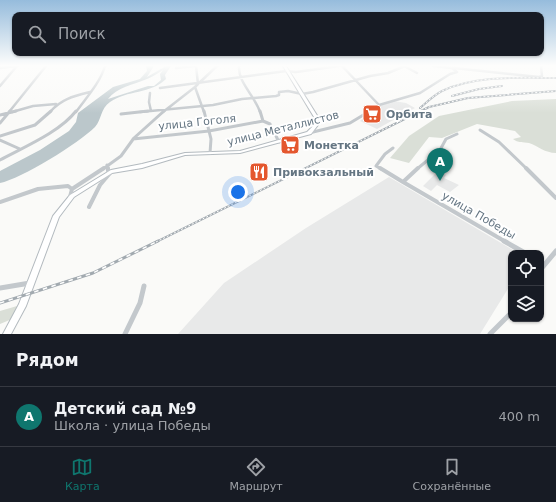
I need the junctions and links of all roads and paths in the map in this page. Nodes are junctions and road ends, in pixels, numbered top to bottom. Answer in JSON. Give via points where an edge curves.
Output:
{"nodes":[{"id":1,"x":33,"y":82,"type":"edge"},
{"id":2,"x":97,"y":82,"type":"edge"},
{"id":3,"x":197,"y":82,"type":"edge"},
{"id":4,"x":201,"y":82,"type":"edge"},
{"id":5,"x":219,"y":82,"type":"edge"},
{"id":6,"x":243,"y":82,"type":"edge"},
{"id":7,"x":293,"y":82,"type":"edge"},
{"id":8,"x":350,"y":82,"type":"edge"},
{"id":9,"x":357,"y":82,"type":"edge"},
{"id":10,"x":438,"y":82,"type":"edge"},
{"id":11,"x":197,"y":86,"type":"junction"},
{"id":12,"x":160,"y":88,"type":"dead end"},
{"id":13,"x":90,"y":92,"type":"junction"},
{"id":14,"x":150,"y":93,"type":"dead end"},
{"id":15,"x":302,"y":94,"type":"junction"},
{"id":16,"x":255,"y":99,"type":"junction"},
{"id":17,"x":57,"y":104,"type":"junction"},
{"id":18,"x":379,"y":105,"type":"junction"},
{"id":19,"x":202,"y":106,"type":"junction"},
{"id":20,"x":167,"y":109,"type":"junction"},
{"id":21,"x":151,"y":111,"type":"junction"},
{"id":22,"x":9,"y":112,"type":"junction"},
{"id":23,"x":121,"y":114,"type":"dead end"},
{"id":24,"x":0,"y":115,"type":"edge"},
{"id":25,"x":263,"y":121,"type":"junction"},
{"id":26,"x":0,"y":122,"type":"edge"},
{"id":27,"x":480,"y":130,"type":"dead end"},
{"id":28,"x":209,"y":131,"type":"junction"},
{"id":29,"x":309,"y":133,"type":"junction"},
{"id":30,"x":457,"y":134,"type":"dead end"},
{"id":31,"x":0,"y":136,"type":"edge"},
{"id":32,"x":133,"y":139,"type":"junction"},
{"id":33,"x":0,"y":140,"type":"edge"},
{"id":34,"x":279,"y":142,"type":"junction"},
{"id":35,"x":393,"y":148,"type":"dead end"},
{"id":36,"x":20,"y":149,"type":"junction"},
{"id":37,"x":210,"y":153,"type":"junction"},
{"id":38,"x":0,"y":160,"type":"edge"},
{"id":39,"x":107,"y":165,"type":"junction"},
{"id":40,"x":110,"y":172,"type":"junction"},
{"id":41,"x":94,"y":173,"type":"junction"},
{"id":42,"x":403,"y":182,"type":"junction"},
{"id":43,"x":72,"y":190,"type":"junction"},
{"id":44,"x":70,"y":197,"type":"junction"},
{"id":45,"x":556,"y":198,"type":"edge"},
{"id":46,"x":0,"y":202,"type":"edge"},
{"id":47,"x":89,"y":207,"type":"dead end"},
{"id":48,"x":520,"y":250,"type":"edge"},
{"id":49,"x":556,"y":251,"type":"edge"},
{"id":50,"x":544,"y":263,"type":"edge"},
{"id":51,"x":31,"y":283,"type":"junction"},
{"id":52,"x":144,"y":286,"type":"dead end"},
{"id":53,"x":0,"y":288,"type":"edge"},
{"id":54,"x":508,"y":316,"type":"edge"},
{"id":55,"x":9,"y":334,"type":"edge"},
{"id":56,"x":125,"y":334,"type":"edge"},
{"id":57,"x":490,"y":334,"type":"edge"}],
"edges":[{"from":1,"to":22,"type":"street"},
{"from":2,"to":13,"type":"street"},
{"from":3,"to":11,"type":"street"},
{"from":4,"to":11,"type":"street"},
{"from":5,"to":11,"type":"street"},
{"from":6,"to":16,"type":"street"},
{"from":7,"to":15,"type":"main road"},
{"from":8,"to":15,"type":"street"},
{"from":9,"to":18,"type":"street"},
{"from":10,"to":18,"type":"street","name":"улица Металлистов","via":[[420,93]]},
{"from":11,"to":12,"type":"street"},
{"from":11,"to":19,"type":"street"},
{"from":11,"to":20,"type":"street"},
{"from":13,"to":17,"type":"street","via":[[72,96]]},
{"from":13,"to":36,"type":"street","via":[[70,119]]},
{"from":14,"to":21,"type":"street"},
{"from":15,"to":16,"type":"street","via":[[283,91],[276,96]]},
{"from":15,"to":29,"type":"main road","via":[[316,117],[316,125]]},
{"from":16,"to":19,"type":"street"},
{"from":16,"to":25,"type":"street"},
{"from":17,"to":22,"type":"street","via":[[44,104]]},
{"from":17,"to":31,"type":"street","via":[[35,124]]},
{"from":18,"to":29,"type":"street","name":"улица Металлистов","via":[[350,123]]},
{"from":19,"to":20,"type":"street"},
{"from":19,"to":28,"type":"street"},
{"from":20,"to":21,"type":"street"},
{"from":20,"to":32,"type":"street"},
{"from":21,"to":23,"type":"street"},
{"from":22,"to":24,"type":"street"},
{"from":22,"to":26,"type":"street"},
{"from":25,"to":28,"type":"street","name":"улица Гоголя"},
{"from":25,"to":34,"type":"street","via":[[270,124]]},
{"from":27,"to":45,"type":"street","via":[[499,142]]},
{"from":28,"to":32,"type":"street","name":"улица Гоголя"},
{"from":28,"to":37,"type":"street","via":[[212,139]]},
{"from":29,"to":34,"type":"main road","name":"улица Металлистов"},
{"from":30,"to":42,"type":"street","via":[[445,139],[440,150]]},
{"from":32,"to":39,"type":"street","via":[[120,156]]},
{"from":33,"to":36,"type":"street"},
{"from":34,"to":37,"type":"main road","name":"улица Металлистов","via":[[240,152]]},
{"from":35,"to":42,"type":"street","name":"улица Победы","via":[[376,166]]},
{"from":36,"to":38,"type":"street"},
{"from":37,"to":40,"type":"main road","name":"улица Металлистов","via":[[178,155]]},
{"from":39,"to":40,"type":"street"},
{"from":39,"to":41,"type":"street"},
{"from":40,"to":41,"type":"street"},
{"from":40,"to":44,"type":"main road","name":"улица Металлистов"},
{"from":40,"to":47,"type":"street"},
{"from":41,"to":43,"type":"street"},
{"from":42,"to":48,"type":"street","name":"улица Победы"},
{"from":43,"to":44,"type":"street"},
{"from":43,"to":46,"type":"street","via":[[68,186],[38,189]]},
{"from":44,"to":51,"type":"main road","via":[[56,216]]},
{"from":49,"to":50,"type":"street"},
{"from":51,"to":53,"type":"street"},
{"from":51,"to":55,"type":"main road"},
{"from":52,"to":56,"type":"street","via":[[140,303]]},
{"from":54,"to":57,"type":"street"}]}
